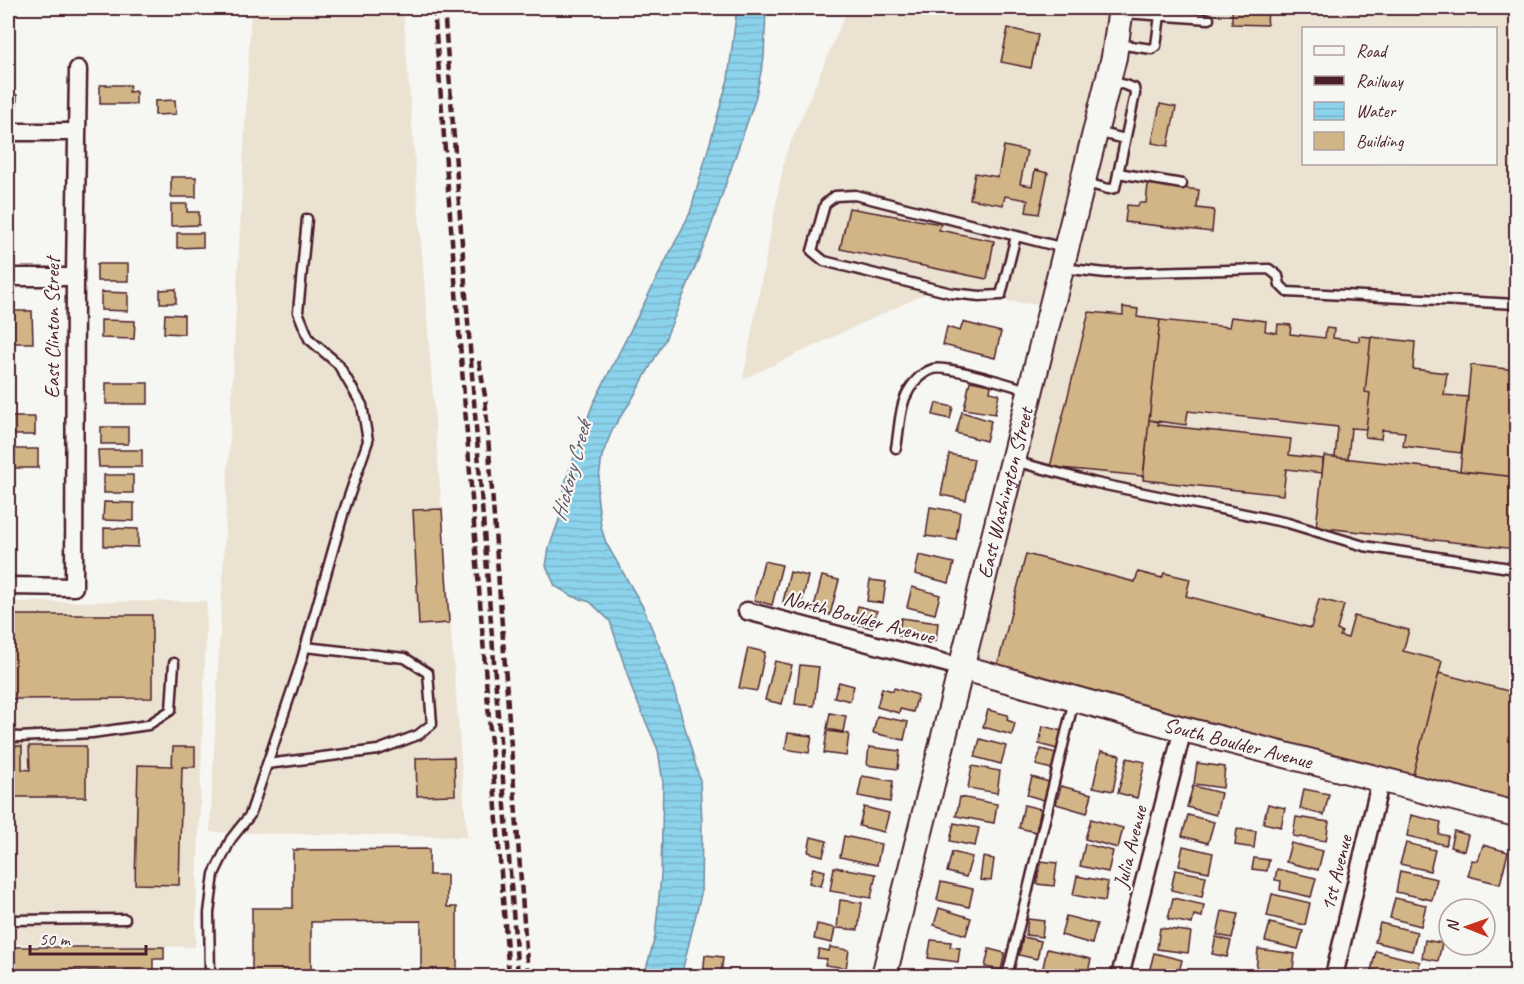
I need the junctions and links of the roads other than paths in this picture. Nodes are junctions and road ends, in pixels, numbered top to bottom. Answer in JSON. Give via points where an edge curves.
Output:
{"nodes":[{"id":1,"x":1121,"y":10,"type":"edge"},
{"id":2,"x":1160,"y":15,"type":"junction"},
{"id":3,"x":1209,"y":19,"type":"dead end"},
{"id":4,"x":1116,"y":43,"type":"junction"},
{"id":5,"x":78,"y":69,"type":"dead end"},
{"id":6,"x":1108,"y":79,"type":"junction"},
{"id":7,"x":8,"y":132,"type":"edge"},
{"id":8,"x":76,"y":132,"type":"junction"},
{"id":9,"x":1095,"y":132,"type":"junction"},
{"id":10,"x":1125,"y":139,"type":"junction"},
{"id":11,"x":1118,"y":173,"type":"junction"},
{"id":12,"x":1083,"y":182,"type":"junction"},
{"id":13,"x":1182,"y":184,"type":"dead end"},
{"id":14,"x":307,"y":219,"type":"dead end"},
{"id":15,"x":1016,"y":236,"type":"junction"},
{"id":16,"x":1064,"y":258,"type":"junction"},
{"id":17,"x":8,"y":277,"type":"edge"},
{"id":18,"x":75,"y":277,"type":"junction"},
{"id":19,"x":1516,"y":304,"type":"edge"},
{"id":20,"x":1031,"y":391,"type":"junction"},
{"id":21,"x":896,"y":448,"type":"dead end"},
{"id":22,"x":1013,"y":461,"type":"junction"},
{"id":23,"x":1516,"y":569,"type":"edge"},
{"id":24,"x":8,"y":586,"type":"edge"},
{"id":25,"x":747,"y":611,"type":"dead end"},
{"id":26,"x":305,"y":647,"type":"junction"},
{"id":27,"x":174,"y":663,"type":"dead end"},
{"id":28,"x":960,"y":667,"type":"junction"},
{"id":29,"x":1074,"y":699,"type":"junction"},
{"id":30,"x":1183,"y":729,"type":"junction"},
{"id":31,"x":8,"y":736,"type":"edge"},
{"id":32,"x":267,"y":764,"type":"junction"},
{"id":33,"x":1381,"y":779,"type":"junction"},
{"id":34,"x":1516,"y":814,"type":"edge"},
{"id":35,"x":124,"y":919,"type":"dead end"},
{"id":36,"x":8,"y":920,"type":"edge"},
{"id":37,"x":210,"y":976,"type":"edge"},
{"id":38,"x":884,"y":976,"type":"edge"},
{"id":39,"x":1007,"y":976,"type":"edge"},
{"id":40,"x":1120,"y":976,"type":"edge"},
{"id":41,"x":1334,"y":976,"type":"edge"}],
"edges":[{"from":1,"to":2,"type":"lane"},
{"from":1,"to":4,"type":"street","name":"East Washington Street"},
{"from":2,"to":3,"type":"lane"},
{"from":2,"to":4,"type":"lane","via":[[1156,46],[1152,49]]},
{"from":4,"to":6,"type":"street","name":"East Washington Street"},
{"from":5,"to":8,"type":"street","name":"East Clinton Street"},
{"from":6,"to":9,"type":"street","name":"East Washington Street"},
{"from":6,"to":10,"type":"lane","via":[[1134,88]]},
{"from":7,"to":8,"type":"street"},
{"from":8,"to":18,"type":"street","name":"East Clinton Street"},
{"from":9,"to":10,"type":"lane"},
{"from":9,"to":12,"type":"street","name":"East Washington Street"},
{"from":10,"to":11,"type":"lane"},
{"from":11,"to":12,"type":"lane","via":[[1115,188]]},
{"from":11,"to":13,"type":"lane"},
{"from":12,"to":16,"type":"street","name":"East Washington Street"},
{"from":14,"to":26,"type":"lane","via":[[298,312],[309,339],[338,364],[362,405],[368,441]]},
{"from":15,"to":15,"type":"lane","via":[[855,195],[835,196],[825,204],[812,250],[824,261],[951,292],[1001,295]]},
{"from":15,"to":16,"type":"lane"},
{"from":16,"to":19,"type":"lane","via":[[1106,273],[1269,269],[1287,292]]},
{"from":16,"to":20,"type":"street","name":"East Washington Street"},
{"from":17,"to":18,"type":"street"},
{"from":18,"to":24,"type":"street","name":"East Clinton Street","via":[[74,587]]},
{"from":20,"to":21,"type":"lane","via":[[935,368],[915,381],[905,399]]},
{"from":20,"to":22,"type":"street","name":"East Washington Street"},
{"from":22,"to":23,"type":"lane","via":[[1096,483],[1288,523],[1364,546]]},
{"from":22,"to":28,"type":"street","name":"East Washington Street"},
{"from":25,"to":28,"type":"street","name":"North Boulder Avenue"},
{"from":26,"to":32,"type":"lane"},
{"from":26,"to":32,"type":"lane","via":[[405,658],[419,665],[428,673],[432,724],[418,735],[378,750]]},
{"from":27,"to":31,"type":"lane","via":[[171,710],[148,725],[92,734]]},
{"from":28,"to":29,"type":"street","name":"South Boulder Avenue"},
{"from":28,"to":38,"type":"street","name":"East Washington Street"},
{"from":29,"to":30,"type":"street","name":"South Boulder Avenue"},
{"from":29,"to":39,"type":"lane"},
{"from":30,"to":33,"type":"street","name":"South Boulder Avenue"},
{"from":30,"to":40,"type":"street","name":"Julia Avenue"},
{"from":32,"to":37,"type":"lane","via":[[250,815],[231,839],[214,874],[209,913]]},
{"from":33,"to":34,"type":"street","name":"South Boulder Avenue"},
{"from":33,"to":41,"type":"street","name":"1st Avenue"},
{"from":35,"to":36,"type":"lane"}]}
